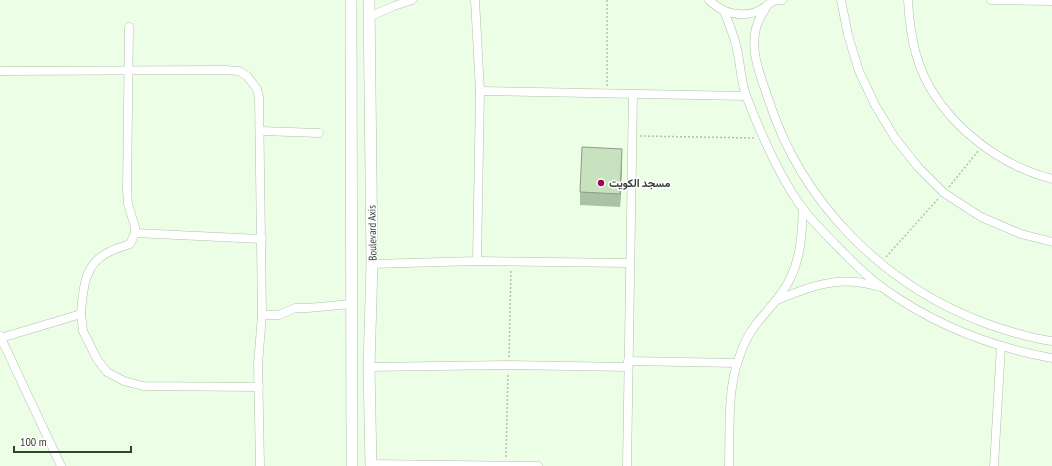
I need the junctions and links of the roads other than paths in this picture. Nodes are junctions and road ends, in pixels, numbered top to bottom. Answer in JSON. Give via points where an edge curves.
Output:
{"nodes":[{"id":1,"x":351,"y":0,"type":"edge"},
{"id":2,"x":369,"y":0,"type":"edge"},
{"id":3,"x":412,"y":0,"type":"edge"},
{"id":4,"x":475,"y":0,"type":"edge"},
{"id":5,"x":705,"y":0,"type":"edge"},
{"id":6,"x":709,"y":0,"type":"edge"},
{"id":7,"x":782,"y":0,"type":"edge"},
{"id":8,"x":841,"y":0,"type":"edge"},
{"id":9,"x":908,"y":0,"type":"edge"},
{"id":10,"x":991,"y":0,"type":"edge"},
{"id":11,"x":1052,"y":1,"type":"edge"},
{"id":12,"x":771,"y":2,"type":"edge"},
{"id":13,"x":724,"y":11,"type":"junction"},
{"id":14,"x":369,"y":17,"type":"junction"},
{"id":15,"x":129,"y":27,"type":"dead end"},
{"id":16,"x":128,"y":70,"type":"junction"},
{"id":17,"x":0,"y":71,"type":"edge"},
{"id":18,"x":480,"y":91,"type":"junction"},
{"id":19,"x":633,"y":94,"type":"junction"},
{"id":20,"x":746,"y":96,"type":"junction"},
{"id":21,"x":261,"y":131,"type":"junction"},
{"id":22,"x":319,"y":133,"type":"dead end"},
{"id":23,"x":1052,"y":179,"type":"edge"},
{"id":24,"x":803,"y":208,"type":"junction"},
{"id":25,"x":135,"y":233,"type":"junction"},
{"id":26,"x":262,"y":239,"type":"junction"},
{"id":27,"x":1052,"y":242,"type":"edge"},
{"id":28,"x":477,"y":261,"type":"junction"},
{"id":29,"x":630,"y":263,"type":"junction"},
{"id":30,"x":372,"y":264,"type":"junction"},
{"id":31,"x":882,"y":287,"type":"junction"},
{"id":32,"x":777,"y":300,"type":"junction"},
{"id":33,"x":352,"y":304,"type":"junction"},
{"id":34,"x":81,"y":314,"type":"junction"},
{"id":35,"x":262,"y":315,"type":"junction"},
{"id":36,"x":0,"y":337,"type":"edge"},
{"id":37,"x":1052,"y":341,"type":"edge"},
{"id":38,"x":1001,"y":346,"type":"junction"},
{"id":39,"x":1052,"y":358,"type":"edge"},
{"id":40,"x":737,"y":363,"type":"junction"},
{"id":41,"x":628,"y":364,"type":"junction"},
{"id":42,"x":369,"y":367,"type":"junction"},
{"id":43,"x":259,"y":387,"type":"junction"},
{"id":44,"x":371,"y":465,"type":"edge"},
{"id":45,"x":60,"y":466,"type":"edge"},
{"id":46,"x":260,"y":466,"type":"edge"},
{"id":47,"x":352,"y":466,"type":"edge"},
{"id":48,"x":473,"y":466,"type":"edge"},
{"id":49,"x":538,"y":466,"type":"edge"},
{"id":50,"x":627,"y":466,"type":"edge"},
{"id":51,"x":729,"y":466,"type":"edge"},
{"id":52,"x":994,"y":466,"type":"edge"}],
"edges":[{"from":1,"to":33,"type":"street","name":"Boulevard Axis"},
{"from":2,"to":14,"type":"street","name":"Boulevard Axis"},
{"from":3,"to":14,"type":"street"},
{"from":4,"to":18,"type":"street"},
{"from":5,"to":6,"type":"street"},
{"from":6,"to":13,"type":"street"},
{"from":7,"to":12,"type":"street"},
{"from":8,"to":27,"type":"street","via":[[848,35],[875,105],[895,138],[918,167],[944,193],[981,217],[1020,234]]},
{"from":9,"to":23,"type":"street","via":[[916,56],[927,82],[942,106],[983,145],[1010,163]]},
{"from":10,"to":11,"type":"street"},
{"from":12,"to":13,"type":"street","via":[[757,12],[734,14]]},
{"from":12,"to":37,"type":"street","via":[[758,22],[754,40],[755,58],[774,120],[794,161],[819,199],[848,234],[880,263],[919,291],[959,313],[1002,329]]},
{"from":13,"to":20,"type":"street","via":[[736,45]]},
{"from":14,"to":30,"type":"street","name":"Boulevard Axis"},
{"from":15,"to":16,"type":"street"},
{"from":16,"to":17,"type":"street"},
{"from":16,"to":21,"type":"street","via":[[239,71],[247,76],[257,89]]},
{"from":16,"to":25,"type":"street","via":[[127,190]]},
{"from":18,"to":19,"type":"street"},
{"from":18,"to":28,"type":"street"},
{"from":19,"to":20,"type":"street"},
{"from":19,"to":29,"type":"street"},
{"from":20,"to":24,"type":"street","via":[[778,168]]},
{"from":21,"to":22,"type":"street"},
{"from":21,"to":26,"type":"street"},
{"from":24,"to":31,"type":"street","via":[[827,237]]},
{"from":24,"to":32,"type":"street","via":[[798,257],[790,280]]},
{"from":25,"to":26,"type":"street"},
{"from":25,"to":34,"type":"street","via":[[130,244],[105,254],[90,270],[85,280]]},
{"from":26,"to":35,"type":"street"},
{"from":28,"to":29,"type":"street"},
{"from":28,"to":30,"type":"street"},
{"from":29,"to":41,"type":"street"},
{"from":30,"to":42,"type":"street","name":"Boulevard Axis"},
{"from":31,"to":32,"type":"street","via":[[855,282],[828,283]]},
{"from":31,"to":38,"type":"street","via":[[951,328]]},
{"from":32,"to":40,"type":"street","via":[[756,324]]},
{"from":33,"to":35,"type":"street","via":[[295,308],[279,314]]},
{"from":33,"to":47,"type":"street","name":"Boulevard Axis"},
{"from":34,"to":36,"type":"street"},
{"from":34,"to":43,"type":"street","via":[[82,331],[97,359],[107,372],[124,381],[143,386]]},
{"from":35,"to":43,"type":"street"},
{"from":36,"to":45,"type":"street"},
{"from":38,"to":39,"type":"street"},
{"from":38,"to":52,"type":"street"},
{"from":40,"to":41,"type":"street"},
{"from":40,"to":51,"type":"street","via":[[731,397]]},
{"from":41,"to":42,"type":"street"},
{"from":41,"to":50,"type":"street"},
{"from":42,"to":44,"type":"street","name":"Boulevard Axis"},
{"from":43,"to":46,"type":"street"},
{"from":44,"to":48,"type":"street"},
{"from":48,"to":49,"type":"street"}]}
